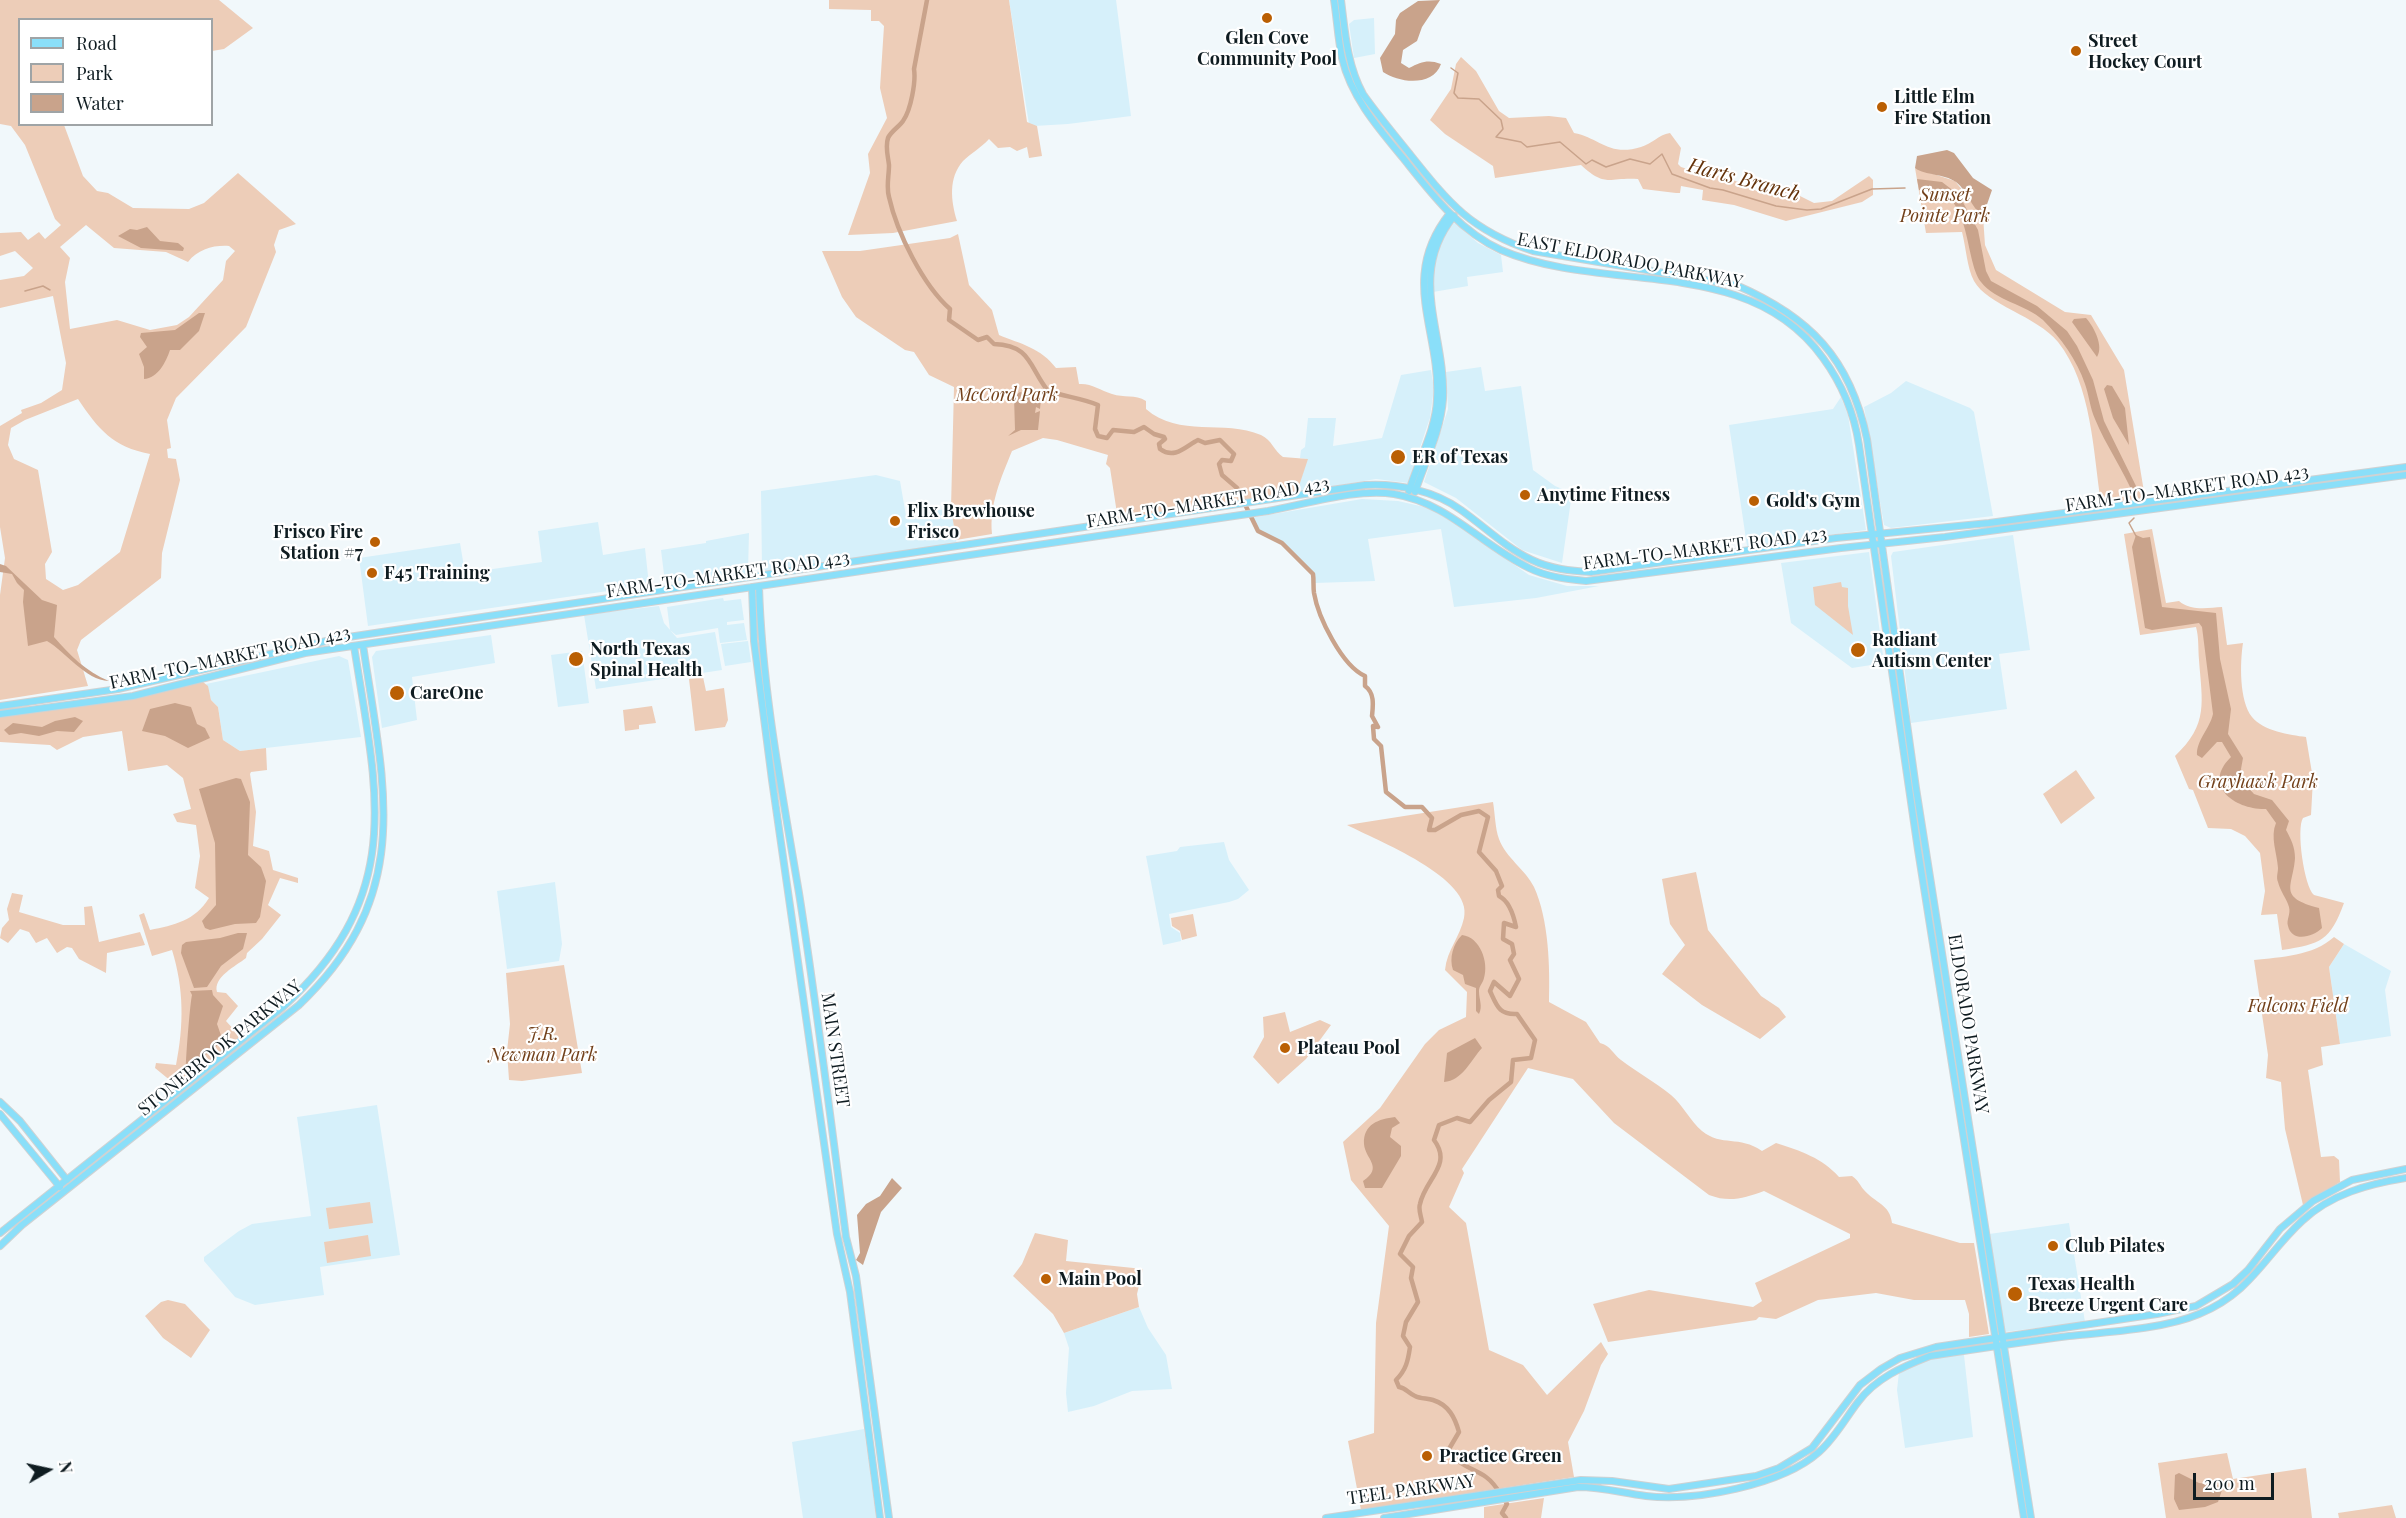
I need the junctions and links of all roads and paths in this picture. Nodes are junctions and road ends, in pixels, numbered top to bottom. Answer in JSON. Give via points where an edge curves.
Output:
{"nodes":[{"id":1,"x":1334,"y":0,"type":"edge"},
{"id":2,"x":1341,"y":0,"type":"edge"},
{"id":3,"x":1424,"y":172,"type":"junction"},
{"id":4,"x":1418,"y":177,"type":"junction"},
{"id":5,"x":1456,"y":210,"type":"junction"},
{"id":6,"x":1451,"y":216,"type":"junction"},
{"id":7,"x":2406,"y":467,"type":"edge"},
{"id":8,"x":1871,"y":468,"type":"junction"},
{"id":9,"x":1863,"y":469,"type":"junction"},
{"id":10,"x":2406,"y":475,"type":"edge"},
{"id":11,"x":1412,"y":489,"type":"junction"},
{"id":12,"x":1308,"y":495,"type":"junction"},
{"id":13,"x":1410,"y":497,"type":"junction"},
{"id":14,"x":1309,"y":503,"type":"junction"},
{"id":15,"x":1989,"y":523,"type":"junction"},
{"id":16,"x":1990,"y":531,"type":"junction"},
{"id":17,"x":1880,"y":534,"type":"junction"},
{"id":18,"x":1872,"y":535,"type":"junction"},
{"id":19,"x":1881,"y":543,"type":"junction"},
{"id":20,"x":1873,"y":544,"type":"junction"},
{"id":21,"x":1791,"y":545,"type":"junction"},
{"id":22,"x":1502,"y":547,"type":"junction"},
{"id":23,"x":1792,"y":555,"type":"junction"},
{"id":24,"x":1690,"y":560,"type":"junction"},
{"id":25,"x":1691,"y":568,"type":"junction"},
{"id":26,"x":756,"y":587,"type":"junction"},
{"id":27,"x":469,"y":620,"type":"junction"},
{"id":28,"x":470,"y":629,"type":"junction"},
{"id":29,"x":1890,"y":634,"type":"junction"},
{"id":30,"x":363,"y":645,"type":"junction"},
{"id":31,"x":354,"y":646,"type":"junction"},
{"id":32,"x":269,"y":654,"type":"junction"},
{"id":33,"x":272,"y":663,"type":"junction"},
{"id":34,"x":205,"y":670,"type":"junction"},
{"id":35,"x":207,"y":679,"type":"junction"},
{"id":36,"x":0,"y":706,"type":"edge"},
{"id":37,"x":0,"y":714,"type":"edge"},
{"id":38,"x":375,"y":726,"type":"junction"},
{"id":39,"x":366,"y":728,"type":"junction"},
{"id":40,"x":776,"y":752,"type":"junction"},
{"id":41,"x":768,"y":753,"type":"junction"},
{"id":42,"x":243,"y":1039,"type":"junction"},
{"id":43,"x":249,"y":1046,"type":"junction"},
{"id":44,"x":0,"y":1102,"type":"edge"},
{"id":45,"x":0,"y":1114,"type":"edge"},
{"id":46,"x":2406,"y":1169,"type":"edge"},
{"id":47,"x":2406,"y":1178,"type":"edge"},
{"id":48,"x":66,"y":1179,"type":"junction"},
{"id":49,"x":58,"y":1185,"type":"junction"},
{"id":50,"x":72,"y":1186,"type":"junction"},
{"id":51,"x":64,"y":1192,"type":"junction"},
{"id":52,"x":0,"y":1233,"type":"edge"},
{"id":53,"x":0,"y":1246,"type":"edge"},
{"id":54,"x":2067,"y":1327,"type":"junction"},
{"id":55,"x":2067,"y":1336,"type":"junction"},
{"id":56,"x":1999,"y":1337,"type":"junction"},
{"id":57,"x":2000,"y":1345,"type":"junction"},
{"id":58,"x":1936,"y":1347,"type":"junction"},
{"id":59,"x":1937,"y":1355,"type":"junction"},
{"id":60,"x":1890,"y":1364,"type":"junction"},
{"id":61,"x":1894,"y":1371,"type":"junction"},
{"id":62,"x":1842,"y":1409,"type":"junction"},
{"id":63,"x":1849,"y":1414,"type":"junction"},
{"id":64,"x":880,"y":1458,"type":"junction"},
{"id":65,"x":872,"y":1460,"type":"junction"},
{"id":66,"x":1543,"y":1489,"type":"junction"},
{"id":67,"x":1490,"y":1497,"type":"junction"},
{"id":68,"x":889,"y":1516,"type":"edge"},
{"id":69,"x":880,"y":1517,"type":"edge"},
{"id":70,"x":1326,"y":1518,"type":"edge"},
{"id":71,"x":1384,"y":1518,"type":"edge"},
{"id":72,"x":2024,"y":1518,"type":"edge"},
{"id":73,"x":2031,"y":1518,"type":"edge"}],
"edges":[{"from":1,"to":4,"type":"main road","name":"EAST ELDORADO PARKWAY","via":[[1342,58],[1351,86]]},
{"from":2,"to":3,"type":"main road","name":"EAST ELDORADO PARKWAY","via":[[1348,56],[1356,80]]},
{"from":3,"to":4,"type":"main road"},
{"from":3,"to":5,"type":"main road","name":"EAST ELDORADO PARKWAY"},
{"from":4,"to":6,"type":"main road","name":"EAST ELDORADO PARKWAY"},
{"from":5,"to":6,"type":"main road"},
{"from":5,"to":8,"type":"main road","name":"EAST ELDORADO PARKWAY","via":[[1488,233],[1533,251],[1712,280],[1766,298],[1804,323],[1846,375],[1863,421]]},
{"from":6,"to":9,"type":"main road","name":"EAST ELDORADO PARKWAY","via":[[1494,246],[1528,260],[1730,292],[1763,306],[1798,329],[1836,376],[1855,423]]},
{"from":6,"to":11,"type":"main road","via":[[1435,248],[1429,276],[1438,375],[1436,409]]},
{"from":7,"to":15,"type":"main road","name":"FARM-TO-MARKET ROAD 423"},
{"from":8,"to":9,"type":"main road"},
{"from":8,"to":17,"type":"main road","name":"EAST ELDORADO PARKWAY"},
{"from":9,"to":18,"type":"main road","name":"EAST ELDORADO PARKWAY"},
{"from":10,"to":16,"type":"main road","name":"FARM-TO-MARKET ROAD 423"},
{"from":11,"to":12,"type":"main road","name":"FARM-TO-MARKET ROAD 423","via":[[1365,485]]},
{"from":11,"to":13,"type":"main road"},
{"from":11,"to":22,"type":"main road","name":"FARM-TO-MARKET ROAD 423","via":[[1453,505]]},
{"from":12,"to":14,"type":"main road"},
{"from":12,"to":27,"type":"main road","name":"FARM-TO-MARKET ROAD 423"},
{"from":13,"to":14,"type":"main road","name":"FARM-TO-MARKET ROAD 423","via":[[1372,492]]},
{"from":13,"to":22,"type":"main road","name":"FARM-TO-MARKET ROAD 423","via":[[1448,513]]},
{"from":14,"to":26,"type":"main road","name":"FARM-TO-MARKET ROAD 423"},
{"from":15,"to":16,"type":"main road"},
{"from":15,"to":17,"type":"main road","name":"FARM-TO-MARKET ROAD 423"},
{"from":16,"to":19,"type":"main road","name":"FARM-TO-MARKET ROAD 423"},
{"from":17,"to":18,"type":"main road","name":"FARM-TO-MARKET ROAD 423"},
{"from":17,"to":19,"type":"main road","name":"ELDORADO PARKWAY"},
{"from":18,"to":20,"type":"main road","name":"ELDORADO PARKWAY"},
{"from":18,"to":21,"type":"main road","name":"FARM-TO-MARKET ROAD 423"},
{"from":19,"to":20,"type":"main road","name":"FARM-TO-MARKET ROAD 423"},
{"from":19,"to":29,"type":"main road","name":"ELDORADO PARKWAY"},
{"from":20,"to":23,"type":"main road","name":"FARM-TO-MARKET ROAD 423"},
{"from":20,"to":29,"type":"main road","name":"ELDORADO PARKWAY"},
{"from":21,"to":23,"type":"main road"},
{"from":21,"to":24,"type":"main road","name":"FARM-TO-MARKET ROAD 423"},
{"from":22,"to":24,"type":"main road","name":"FARM-TO-MARKET ROAD 423","via":[[1534,561],[1575,571]]},
{"from":22,"to":25,"type":"main road","name":"FARM-TO-MARKET ROAD 423","via":[[1530,569],[1571,580],[1602,580]]},
{"from":23,"to":25,"type":"main road","name":"FARM-TO-MARKET ROAD 423"},
{"from":24,"to":25,"type":"main road"},
{"from":26,"to":28,"type":"main road","name":"FARM-TO-MARKET ROAD 423"},
{"from":26,"to":40,"type":"main road","name":"MAIN STREET"},
{"from":26,"to":41,"type":"main road","name":"MAIN STREET","via":[[754,641]]},
{"from":27,"to":28,"type":"main road"},
{"from":27,"to":32,"type":"main road","name":"FARM-TO-MARKET ROAD 423","via":[[327,641]]},
{"from":28,"to":30,"type":"main road","name":"FARM-TO-MARKET ROAD 423"},
{"from":29,"to":56,"type":"main road","name":"ELDORADO PARKWAY"},
{"from":30,"to":31,"type":"main road","name":"FARM-TO-MARKET ROAD 423"},
{"from":30,"to":38,"type":"main road","name":"STONEBROOK PARKWAY"},
{"from":31,"to":33,"type":"main road","name":"FARM-TO-MARKET ROAD 423","via":[[305,653]]},
{"from":31,"to":39,"type":"main road","name":"STONEBROOK PARKWAY"},
{"from":32,"to":33,"type":"main road"},
{"from":32,"to":34,"type":"main road","name":"FARM-TO-MARKET ROAD 423"},
{"from":33,"to":35,"type":"main road","name":"FARM-TO-MARKET ROAD 423"},
{"from":34,"to":35,"type":"main road"},
{"from":34,"to":36,"type":"main road","name":"FARM-TO-MARKET ROAD 423","via":[[87,695]]},
{"from":35,"to":37,"type":"main road","name":"FARM-TO-MARKET ROAD 423","via":[[133,696]]},
{"from":38,"to":39,"type":"main road"},
{"from":38,"to":43,"type":"main road","name":"STONEBROOK PARKWAY","via":[[385,804],[384,840],[370,902],[346,951],[322,983]]},
{"from":39,"to":42,"type":"main road","name":"STONEBROOK PARKWAY","via":[[376,802],[374,846],[358,908],[339,945],[315,977]]},
{"from":40,"to":41,"type":"main road"},
{"from":40,"to":64,"type":"main road","name":"MAIN STREET"},
{"from":41,"to":65,"type":"main road","name":"MAIN STREET"},
{"from":42,"to":43,"type":"main road"},
{"from":42,"to":48,"type":"main road","name":"STONEBROOK PARKWAY"},
{"from":43,"to":50,"type":"main road","name":"STONEBROOK PARKWAY"},
{"from":44,"to":48,"type":"main road"},
{"from":45,"to":49,"type":"main road"},
{"from":46,"to":54,"type":"main road","name":"TEEL PARKWAY","via":[[2352,1180],[2313,1201],[2280,1229],[2248,1270],[2205,1302],[2182,1310]]},
{"from":47,"to":55,"type":"main road","name":"TEEL PARKWAY","via":[[2358,1188],[2322,1206],[2294,1229],[2240,1290],[2199,1315]]},
{"from":48,"to":49,"type":"main road","name":"STONEBROOK PARKWAY"},
{"from":48,"to":50,"type":"main road"},
{"from":49,"to":51,"type":"main road"},
{"from":49,"to":52,"type":"main road","name":"STONEBROOK PARKWAY"},
{"from":50,"to":51,"type":"main road","name":"STONEBROOK PARKWAY"},
{"from":51,"to":53,"type":"main road","name":"STONEBROOK PARKWAY"},
{"from":54,"to":55,"type":"main road"},
{"from":54,"to":56,"type":"main road","name":"TEEL PARKWAY"},
{"from":55,"to":57,"type":"main road","name":"TEEL PARKWAY"},
{"from":56,"to":57,"type":"main road","name":"ELDORADO PARKWAY"},
{"from":56,"to":58,"type":"main road","name":"TEEL PARKWAY"},
{"from":57,"to":59,"type":"main road","name":"TEEL PARKWAY"},
{"from":57,"to":72,"type":"main road","name":"ELDORADO PARKWAY"},
{"from":57,"to":73,"type":"main road","name":"ELDORADO PARKWAY"},
{"from":58,"to":59,"type":"main road"},
{"from":58,"to":60,"type":"main road","name":"TEEL PARKWAY"},
{"from":59,"to":61,"type":"main road","name":"TEEL PARKWAY"},
{"from":60,"to":61,"type":"main road"},
{"from":60,"to":62,"type":"main road","name":"TEEL PARKWAY","via":[[1860,1385]]},
{"from":61,"to":63,"type":"main road","name":"TEEL PARKWAY","via":[[1872,1387]]},
{"from":62,"to":63,"type":"main road"},
{"from":62,"to":66,"type":"main road","name":"TEEL PARKWAY","via":[[1806,1452],[1756,1476],[1669,1489],[1599,1480]]},
{"from":63,"to":66,"type":"main road","name":"TEEL PARKWAY","via":[[1832,1438],[1805,1463],[1755,1485],[1675,1497],[1595,1487]]},
{"from":64,"to":65,"type":"main road"},
{"from":64,"to":68,"type":"main road","name":"MAIN STREET"},
{"from":65,"to":69,"type":"main road","name":"MAIN STREET"},
{"from":66,"to":67,"type":"main road","name":"TEEL PARKWAY"},
{"from":67,"to":70,"type":"main road","name":"TEEL PARKWAY"},
{"from":67,"to":71,"type":"main road","name":"TEEL PARKWAY"},
{"from":68,"to":69,"type":"main road"}]}
